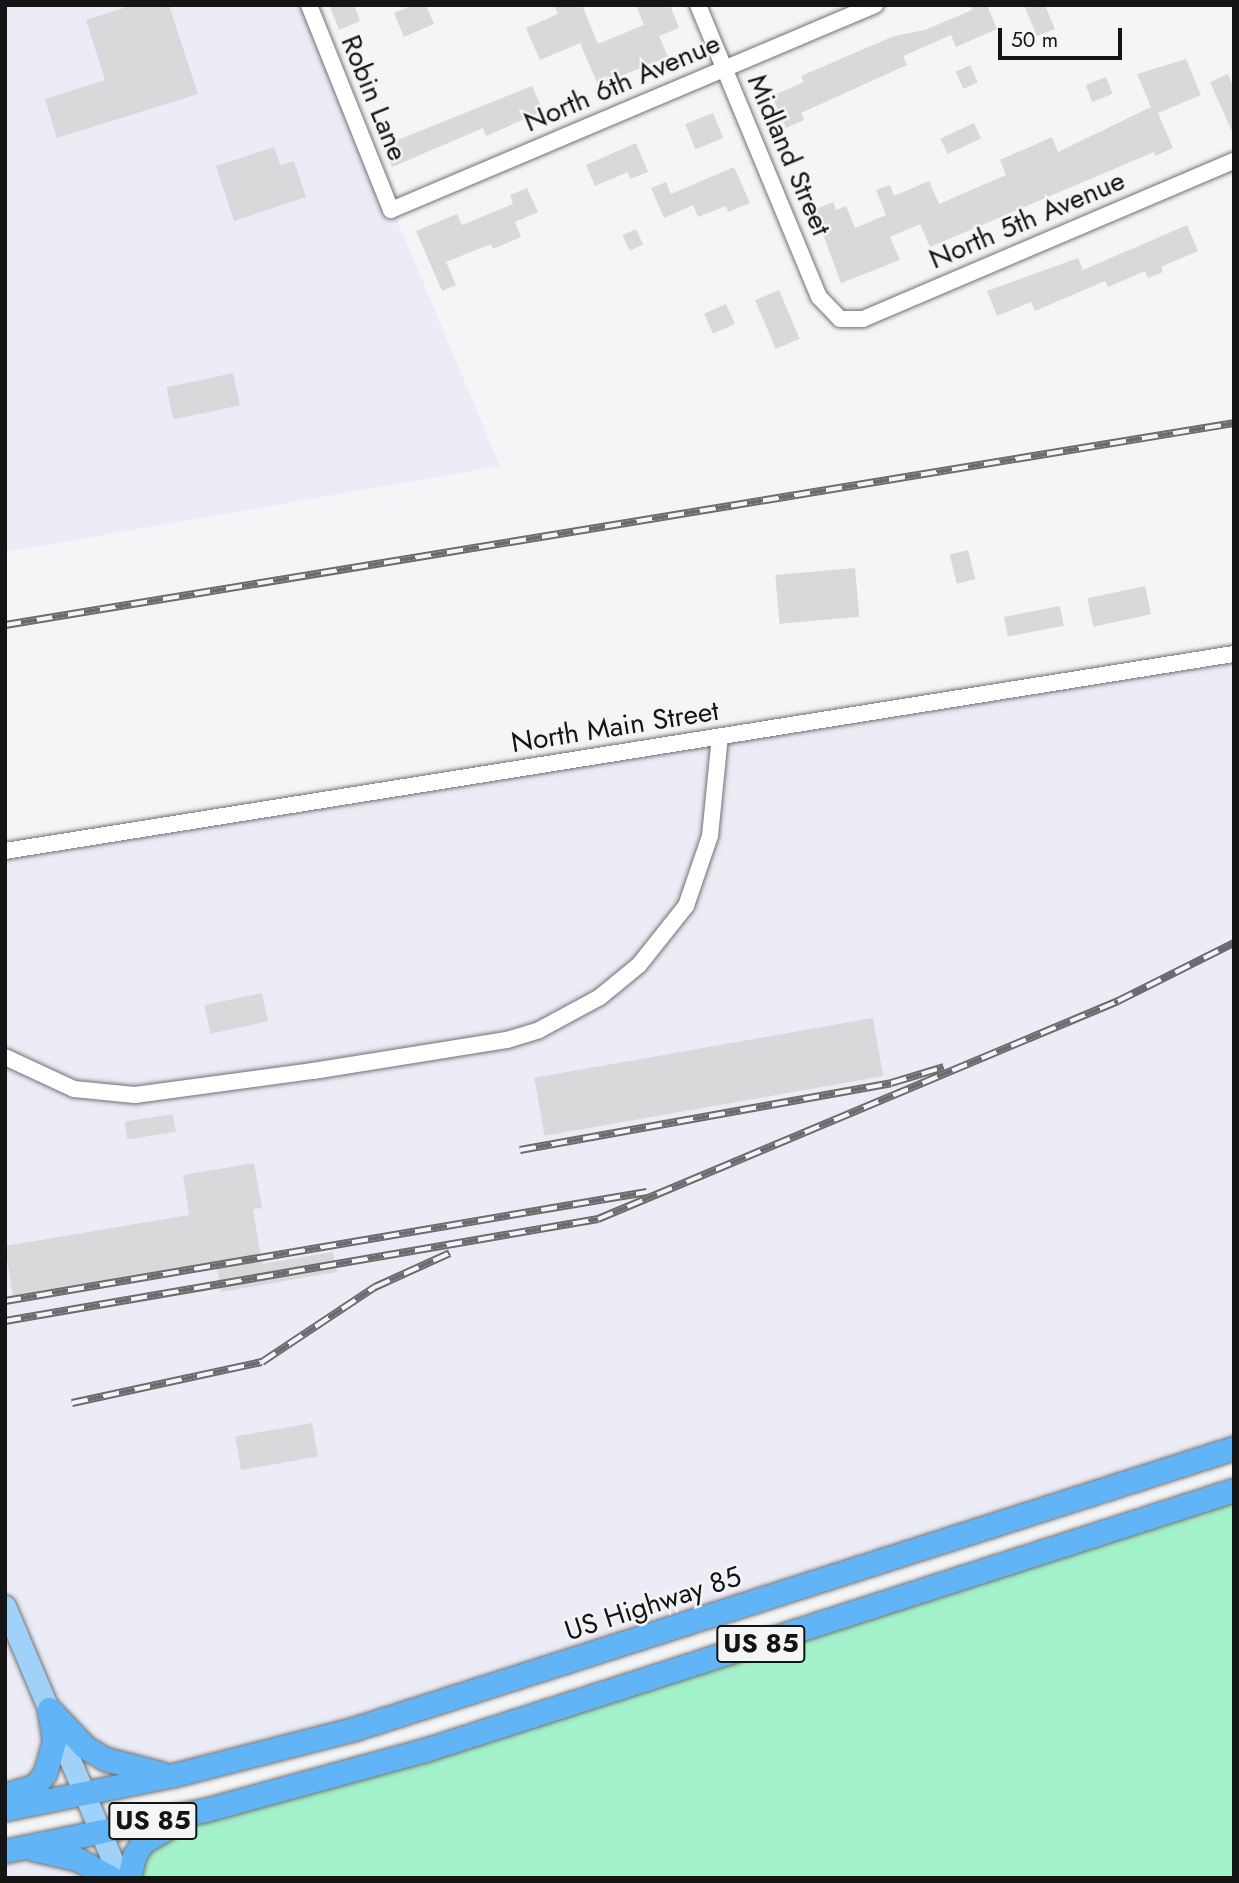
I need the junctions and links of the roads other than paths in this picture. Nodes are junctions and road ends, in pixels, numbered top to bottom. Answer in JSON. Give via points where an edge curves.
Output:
{"nodes":[{"id":1,"x":309,"y":5,"type":"edge"},
{"id":2,"x":698,"y":5,"type":"edge"},
{"id":3,"x":875,"y":5,"type":"edge"},
{"id":4,"x":724,"y":69,"type":"junction"},
{"id":5,"x":1234,"y":161,"type":"edge"},
{"id":6,"x":391,"y":210,"type":"joint"},
{"id":7,"x":840,"y":319,"type":"joint"},
{"id":8,"x":1234,"y":654,"type":"edge"},
{"id":9,"x":720,"y":736,"type":"junction"},
{"id":10,"x":5,"y":851,"type":"edge"},
{"id":11,"x":5,"y":1057,"type":"edge"},
{"id":12,"x":1234,"y":1448,"type":"edge"},
{"id":13,"x":1234,"y":1490,"type":"edge"},
{"id":14,"x":5,"y":1606,"type":"edge"},
{"id":15,"x":49,"y":1709,"type":"junction"},
{"id":16,"x":174,"y":1775,"type":"junction"},
{"id":17,"x":5,"y":1795,"type":"edge"},
{"id":18,"x":85,"y":1795,"type":"junction"},
{"id":19,"x":5,"y":1809,"type":"edge"},
{"id":20,"x":205,"y":1810,"type":"junction"},
{"id":21,"x":101,"y":1833,"type":"junction"},
{"id":22,"x":14,"y":1849,"type":"edge"},
{"id":23,"x":111,"y":1878,"type":"edge"},
{"id":24,"x":120,"y":1878,"type":"edge"},
{"id":25,"x":129,"y":1878,"type":"edge"}],
"edges":[{"from":1,"to":6,"type":"street","name":"Robin Lane"},
{"from":2,"to":4,"type":"street","name":"Midland Street"},
{"from":3,"to":4,"type":"street","name":"North 6th Avenue"},
{"from":4,"to":6,"type":"street","name":"North 6th Avenue"},
{"from":4,"to":7,"type":"street","name":"Midland Street","via":[[819,297]]},
{"from":5,"to":7,"type":"street","name":"North 5th Avenue","via":[[863,319]]},
{"from":8,"to":9,"type":"street","name":"North Main Street"},
{"from":9,"to":10,"type":"street","name":"North Main Street"},
{"from":9,"to":11,"type":"street","via":[[710,836],[686,906],[639,965],[600,996],[538,1030],[507,1040],[135,1095],[74,1089]]},
{"from":12,"to":16,"type":"highway","name":"US Highway 85","number":"US 85","via":[[451,1700]]},
{"from":13,"to":20,"type":"highway","number":"US 85","via":[[612,1692]]},
{"from":14,"to":15,"type":"main road"},
{"from":15,"to":16,"type":"highway","via":[[85,1747],[105,1759]]},
{"from":15,"to":17,"type":"highway","via":[[54,1741],[45,1773],[36,1786]]},
{"from":15,"to":18,"type":"main road"},
{"from":16,"to":18,"type":"highway","name":"US Highway 85","number":"US 85"},
{"from":18,"to":19,"type":"highway","number":"US 85"},
{"from":18,"to":21,"type":"main road"},
{"from":20,"to":21,"type":"highway","number":"US 85"},
{"from":20,"to":25,"type":"highway","via":[[142,1843]]},
{"from":21,"to":22,"type":"highway","number":"US 85"},
{"from":21,"to":24,"type":"main road"},
{"from":22,"to":23,"type":"highway","via":[[77,1859]]}]}
